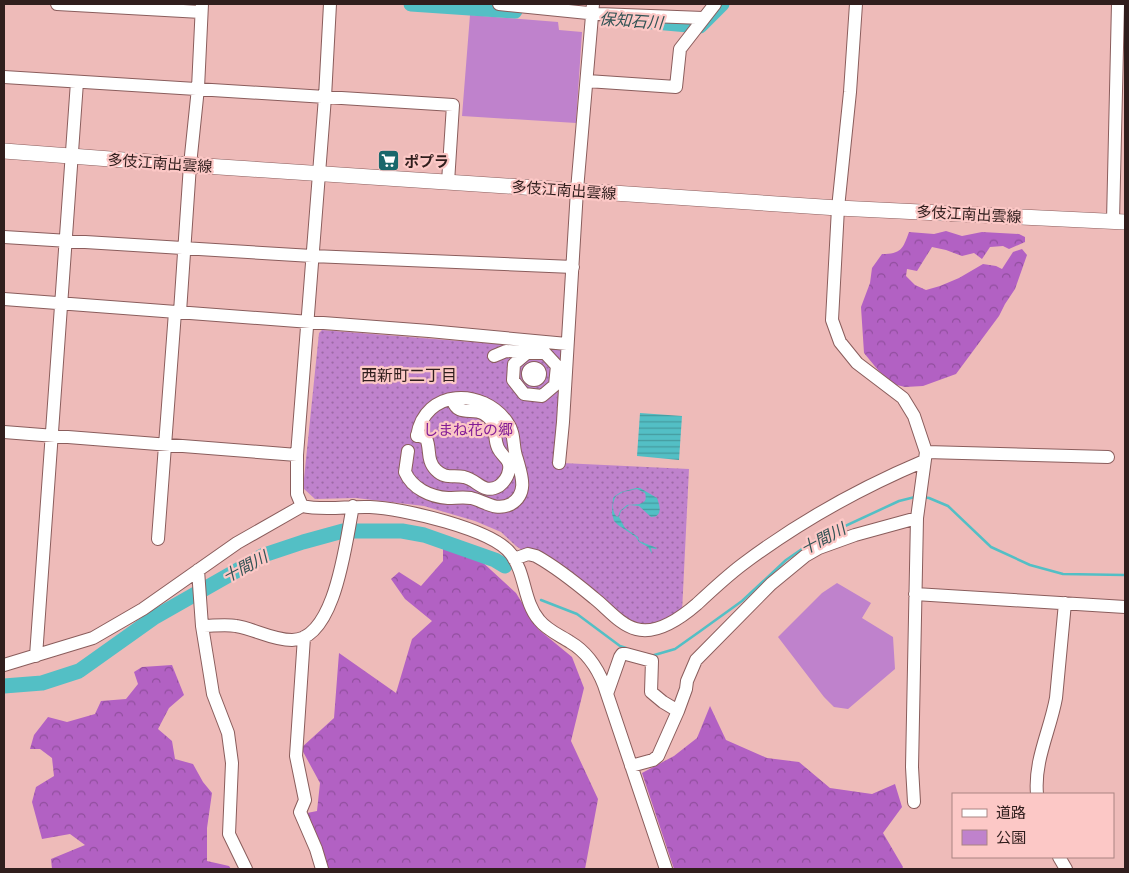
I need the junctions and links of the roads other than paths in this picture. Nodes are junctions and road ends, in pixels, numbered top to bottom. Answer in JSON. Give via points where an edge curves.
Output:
{"nodes":[{"id":1,"x":57,"y":4,"type":"edge"},
{"id":2,"x":330,"y":4,"type":"edge"},
{"id":3,"x":499,"y":4,"type":"edge"},
{"id":4,"x":705,"y":4,"type":"edge"},
{"id":5,"x":715,"y":4,"type":"edge"},
{"id":6,"x":856,"y":4,"type":"edge"},
{"id":7,"x":1118,"y":4,"type":"edge"},
{"id":8,"x":202,"y":8,"type":"edge"},
{"id":9,"x":593,"y":8,"type":"edge"},
{"id":10,"x":703,"y":18,"type":"junction"},
{"id":11,"x":4,"y":77,"type":"edge"},
{"id":12,"x":587,"y":81,"type":"junction"},
{"id":13,"x":77,"y":82,"type":"junction"},
{"id":14,"x":198,"y":88,"type":"junction"},
{"id":15,"x":1121,"y":94,"type":"edge"},
{"id":16,"x":325,"y":97,"type":"junction"},
{"id":17,"x":1120,"y":142,"type":"edge"},
{"id":18,"x":4,"y":151,"type":"edge"},
{"id":19,"x":71,"y":157,"type":"junction"},
{"id":20,"x":190,"y":166,"type":"junction"},
{"id":21,"x":319,"y":174,"type":"junction"},
{"id":22,"x":448,"y":182,"type":"junction"},
{"id":23,"x":577,"y":190,"type":"junction"},
{"id":24,"x":838,"y":208,"type":"junction"},
{"id":25,"x":1119,"y":221,"type":"edge"},
{"id":26,"x":4,"y":236,"type":"edge"},
{"id":27,"x":66,"y":240,"type":"junction"},
{"id":28,"x":185,"y":248,"type":"junction"},
{"id":29,"x":312,"y":256,"type":"junction"},
{"id":30,"x":572,"y":267,"type":"junction"},
{"id":31,"x":4,"y":300,"type":"edge"},
{"id":32,"x":62,"y":304,"type":"junction"},
{"id":33,"x":178,"y":312,"type":"junction"},
{"id":34,"x":308,"y":322,"type":"junction"},
{"id":35,"x":568,"y":344,"type":"junction"},
{"id":36,"x":494,"y":356,"type":"dead end"},
{"id":37,"x":533,"y":375,"type":"junction"},
{"id":38,"x":512,"y":392,"type":"dead end"},
{"id":39,"x":453,"y":401,"type":"dead end"},
{"id":40,"x":4,"y":432,"type":"edge"},
{"id":41,"x":51,"y":436,"type":"junction"},
{"id":42,"x":165,"y":445,"type":"junction"},
{"id":43,"x":408,"y":451,"type":"dead end"},
{"id":44,"x":297,"y":455,"type":"junction"},
{"id":45,"x":925,"y":457,"type":"junction"},
{"id":46,"x":1108,"y":457,"type":"dead end"},
{"id":47,"x":558,"y":463,"type":"dead end"},
{"id":48,"x":302,"y":506,"type":"junction"},
{"id":49,"x":353,"y":506,"type":"junction"},
{"id":50,"x":917,"y":518,"type":"junction"},
{"id":51,"x":158,"y":539,"type":"dead end"},
{"id":52,"x":514,"y":559,"type":"junction"},
{"id":53,"x":198,"y":570,"type":"junction"},
{"id":54,"x":916,"y":594,"type":"junction"},
{"id":55,"x":1066,"y":603,"type":"junction"},
{"id":56,"x":1125,"y":607,"type":"edge"},
{"id":57,"x":202,"y":626,"type":"junction"},
{"id":58,"x":304,"y":638,"type":"junction"},
{"id":59,"x":36,"y":656,"type":"junction"},
{"id":60,"x":4,"y":665,"type":"edge"},
{"id":61,"x":607,"y":694,"type":"junction"},
{"id":62,"x":678,"y":712,"type":"junction"},
{"id":63,"x":631,"y":766,"type":"junction"},
{"id":64,"x":1037,"y":793,"type":"edge"},
{"id":65,"x":914,"y":802,"type":"dead end"},
{"id":66,"x":1060,"y":858,"type":"edge"},
{"id":67,"x":246,"y":869,"type":"edge"},
{"id":68,"x":322,"y":869,"type":"edge"},
{"id":69,"x":666,"y":869,"type":"edge"},
{"id":70,"x":1066,"y":869,"type":"edge"}],
"edges":[{"from":1,"to":8,"type":"street"},
{"from":2,"to":16,"type":"street"},
{"from":3,"to":9,"type":"street"},
{"from":4,"to":10,"type":"street"},
{"from":5,"to":10,"type":"street"},
{"from":6,"to":24,"type":"street"},
{"from":7,"to":15,"type":"street"},
{"from":8,"to":14,"type":"street"},
{"from":9,"to":10,"type":"street"},
{"from":9,"to":12,"type":"street"},
{"from":10,"to":12,"type":"street","via":[[680,49],[676,87]]},
{"from":11,"to":13,"type":"street"},
{"from":12,"to":23,"type":"street"},
{"from":13,"to":14,"type":"street"},
{"from":13,"to":19,"type":"street"},
{"from":14,"to":16,"type":"street"},
{"from":14,"to":20,"type":"street"},
{"from":15,"to":17,"type":"street"},
{"from":16,"to":21,"type":"street"},
{"from":16,"to":22,"type":"street","via":[[453,105]]},
{"from":17,"to":25,"type":"street"},
{"from":18,"to":19,"type":"main road","name":"多伎江南出雲線"},
{"from":19,"to":20,"type":"main road","name":"多伎江南出雲線"},
{"from":19,"to":27,"type":"street"},
{"from":20,"to":21,"type":"main road","name":"多伎江南出雲線"},
{"from":20,"to":28,"type":"street"},
{"from":21,"to":22,"type":"main road","name":"多伎江南出雲線"},
{"from":21,"to":29,"type":"street"},
{"from":22,"to":23,"type":"main road","name":"多伎江南出雲線"},
{"from":23,"to":24,"type":"main road","name":"多伎江南出雲線"},
{"from":23,"to":30,"type":"street"},
{"from":24,"to":25,"type":"main road","name":"多伎江南出雲線"},
{"from":24,"to":45,"type":"street","via":[[832,320],[840,342],[857,363],[903,398],[914,416]]},
{"from":26,"to":27,"type":"street"},
{"from":27,"to":28,"type":"street"},
{"from":27,"to":32,"type":"street"},
{"from":28,"to":29,"type":"street"},
{"from":28,"to":33,"type":"street"},
{"from":29,"to":30,"type":"street"},
{"from":29,"to":34,"type":"street"},
{"from":30,"to":35,"type":"street"},
{"from":31,"to":32,"type":"street"},
{"from":32,"to":33,"type":"street"},
{"from":32,"to":41,"type":"street"},
{"from":33,"to":34,"type":"street"},
{"from":33,"to":42,"type":"street"},
{"from":34,"to":35,"type":"street"},
{"from":34,"to":44,"type":"street"},
{"from":35,"to":47,"type":"street"},
{"from":36,"to":37,"type":"street","via":[[502,351]]},
{"from":37,"to":37,"type":"street","via":[[536,353]]},
{"from":37,"to":38,"type":"street"},
{"from":39,"to":43,"type":"street","via":[[460,410],[479,412],[493,423],[497,447],[506,457],[509,473],[502,483],[488,489],[466,478],[442,475],[430,462],[426,438],[417,435],[428,410],[441,402],[464,399],[491,407],[512,430],[515,456],[523,481],[519,495],[512,503],[500,507],[472,498],[442,498],[425,492],[413,485],[404,472]]},
{"from":40,"to":41,"type":"street"},
{"from":41,"to":42,"type":"street"},
{"from":41,"to":59,"type":"street"},
{"from":42,"to":44,"type":"street"},
{"from":42,"to":51,"type":"street"},
{"from":44,"to":48,"type":"street","via":[[297,494]]},
{"from":45,"to":46,"type":"street"},
{"from":45,"to":50,"type":"street"},
{"from":45,"to":52,"type":"street","via":[[795,529],[741,566],[690,610],[650,631],[631,628],[536,556],[528,554]]},
{"from":48,"to":49,"type":"street"},
{"from":48,"to":53,"type":"street"},
{"from":49,"to":52,"type":"street","via":[[399,509],[464,528],[495,540]]},
{"from":49,"to":58,"type":"street","via":[[330,606],[322,622]]},
{"from":50,"to":54,"type":"street"},
{"from":50,"to":62,"type":"street","via":[[835,541],[805,556],[772,584],[696,660]]},
{"from":52,"to":61,"type":"street","via":[[535,615],[546,627],[590,658]]},
{"from":53,"to":57,"type":"street"},
{"from":53,"to":59,"type":"street","via":[[142,609],[92,638]]},
{"from":54,"to":55,"type":"street"},
{"from":54,"to":65,"type":"street"},
{"from":55,"to":56,"type":"street"},
{"from":55,"to":64,"type":"street","via":[[1056,698],[1040,751]]},
{"from":57,"to":58,"type":"street","via":[[235,625],[276,638]]},
{"from":57,"to":67,"type":"street","via":[[213,694],[228,733],[232,763],[229,834]]},
{"from":58,"to":68,"type":"street","via":[[296,756],[305,800],[300,812]]},
{"from":59,"to":60,"type":"street"},
{"from":61,"to":62,"type":"street","via":[[620,657],[626,654],[652,661],[652,692]]},
{"from":61,"to":63,"type":"street"},
{"from":62,"to":63,"type":"street","via":[[658,756]]},
{"from":63,"to":69,"type":"street"},
{"from":66,"to":70,"type":"street"}]}
